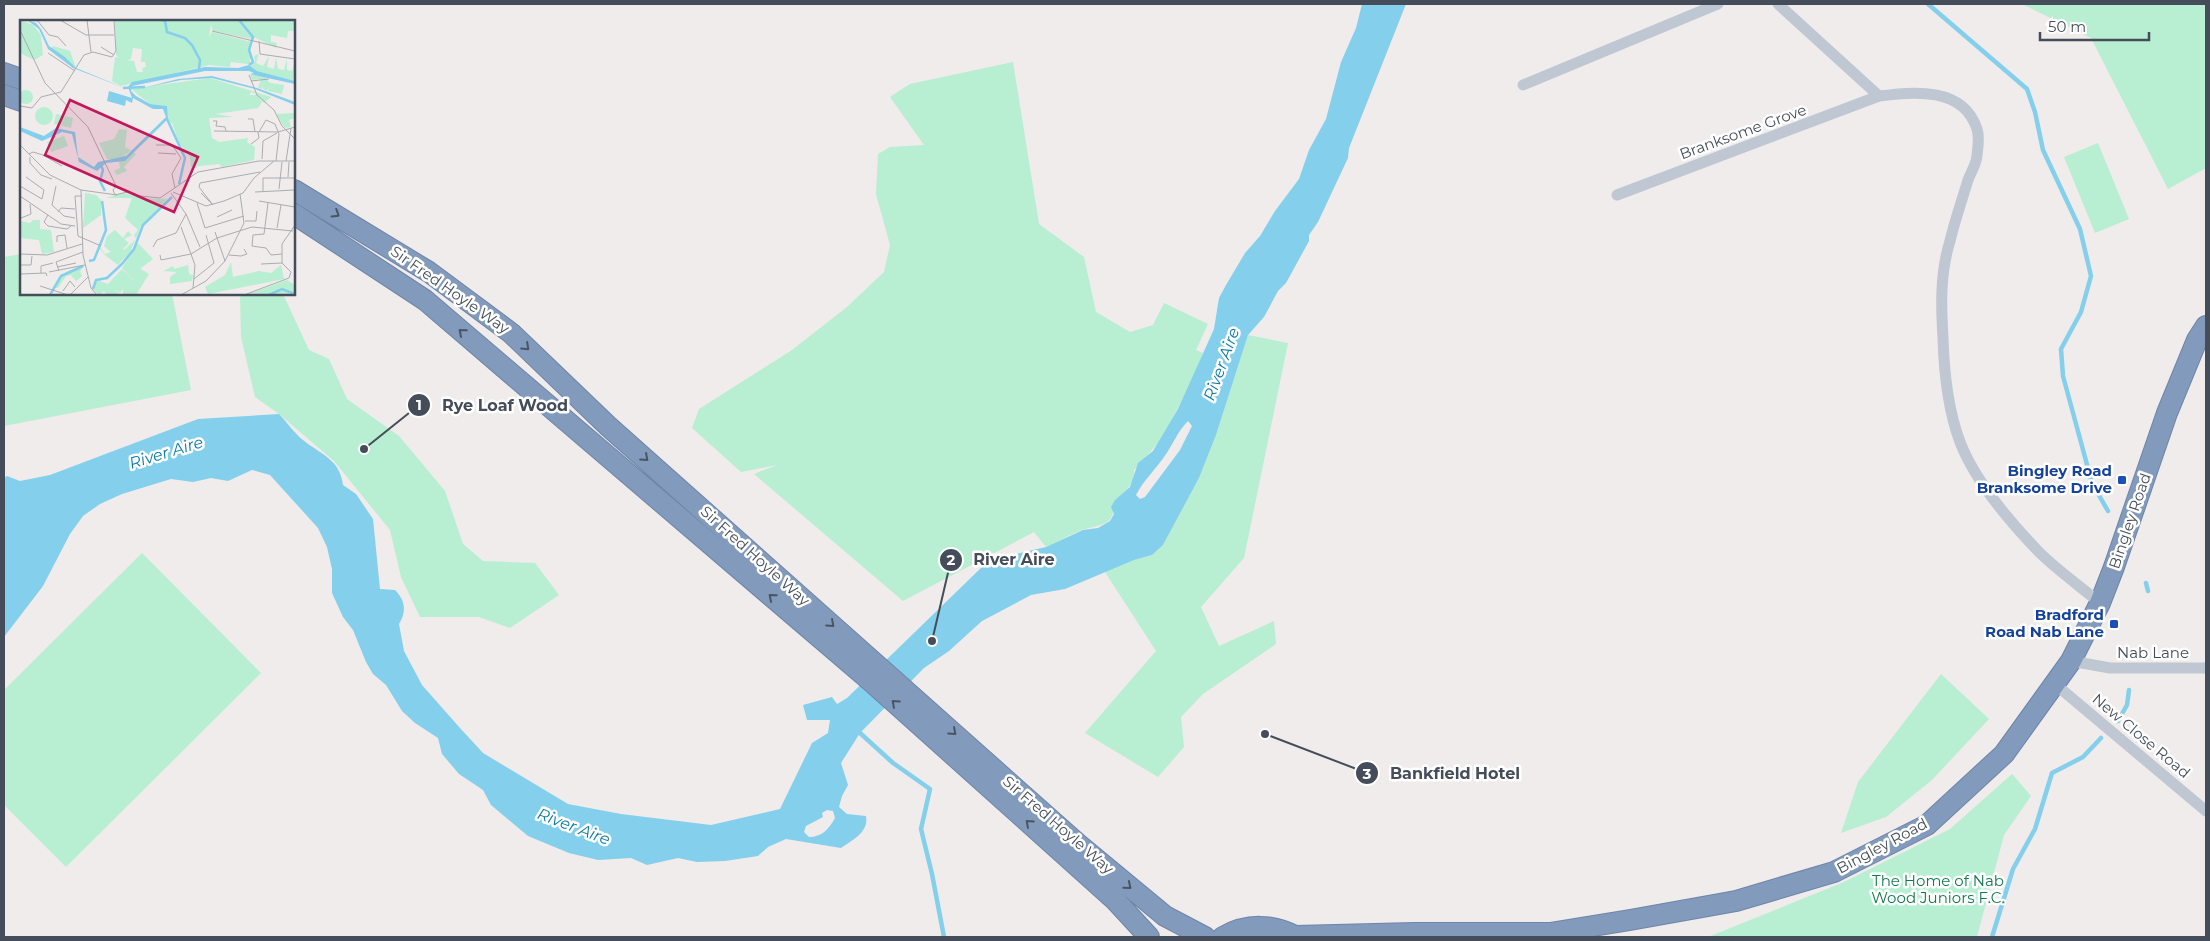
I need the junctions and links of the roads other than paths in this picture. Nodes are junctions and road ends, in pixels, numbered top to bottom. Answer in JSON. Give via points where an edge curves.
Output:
{"nodes":[{"id":1,"x":1718,"y":4,"type":"edge"},
{"id":2,"x":1778,"y":4,"type":"edge"},
{"id":3,"x":4,"y":73,"type":"edge"},
{"id":4,"x":20,"y":79,"type":"edge"},
{"id":5,"x":1523,"y":85,"type":"dead end"},
{"id":6,"x":4,"y":96,"type":"edge"},
{"id":7,"x":1879,"y":96,"type":"junction"},
{"id":8,"x":20,"y":101,"type":"edge"},
{"id":9,"x":295,"y":190,"type":"edge"},
{"id":10,"x":1617,"y":195,"type":"dead end"},
{"id":11,"x":295,"y":215,"type":"edge"},
{"id":12,"x":2206,"y":326,"type":"edge"},
{"id":13,"x":2100,"y":603,"type":"junction"},
{"id":14,"x":2071,"y":661,"type":"junction"},
{"id":15,"x":2206,"y":668,"type":"edge"},
{"id":16,"x":2055,"y":684,"type":"junction"},
{"id":17,"x":2206,"y":811,"type":"edge"},
{"id":18,"x":1071,"y":850,"type":"junction"},
{"id":19,"x":1543,"y":935,"type":"edge"},
{"id":20,"x":1149,"y":937,"type":"edge"},
{"id":21,"x":1205,"y":937,"type":"edge"},
{"id":22,"x":1223,"y":937,"type":"edge"},
{"id":23,"x":1296,"y":937,"type":"edge"}],
"edges":[{"from":1,"to":5,"type":"street"},
{"from":2,"to":7,"type":"street"},
{"from":3,"to":4,"type":"highway"},
{"from":6,"to":8,"type":"highway"},
{"from":7,"to":10,"type":"street","name":"Branksome Grove"},
{"from":7,"to":13,"type":"street","name":"Branksome Grove","via":[[1914,92],[1950,98],[1967,112],[1977,129],[1978,156],[1946,254],[1941,299],[1950,406],[1960,442],[1974,472],[2040,552]]},
{"from":9,"to":18,"type":"highway","name":"Sir Fred Hoyle Way","one_way":true,"via":[[428,272],[511,333],[608,426]]},
{"from":18,"to":11,"type":"highway","name":"Sir Fred Hoyle Way","one_way":true,"via":[[425,300]]},
{"from":12,"to":13,"type":"highway","name":"Bingley Road","via":[[2167,413]]},
{"from":13,"to":14,"type":"highway","name":"Bingley Road"},
{"from":14,"to":15,"type":"street","name":"Nab Lane","via":[[2110,668]]},
{"from":14,"to":16,"type":"highway","name":"Bingley Road"},
{"from":16,"to":17,"type":"street","name":"New Close Road"},
{"from":16,"to":19,"type":"highway","name":"Bingley Road","via":[[2004,754],[1927,825],[1834,872],[1736,901]]},
{"from":18,"to":20,"type":"highway","name":"Sir Fred Hoyle Way"},
{"from":18,"to":21,"type":"highway","name":"Sir Fred Hoyle Way","one_way":true,"via":[[1165,916]]},
{"from":19,"to":23,"type":"highway","name":"Bingley Road","via":[[1414,933]]},
{"from":22,"to":23,"type":"highway","via":[[1254,926],[1276,928]]}]}
